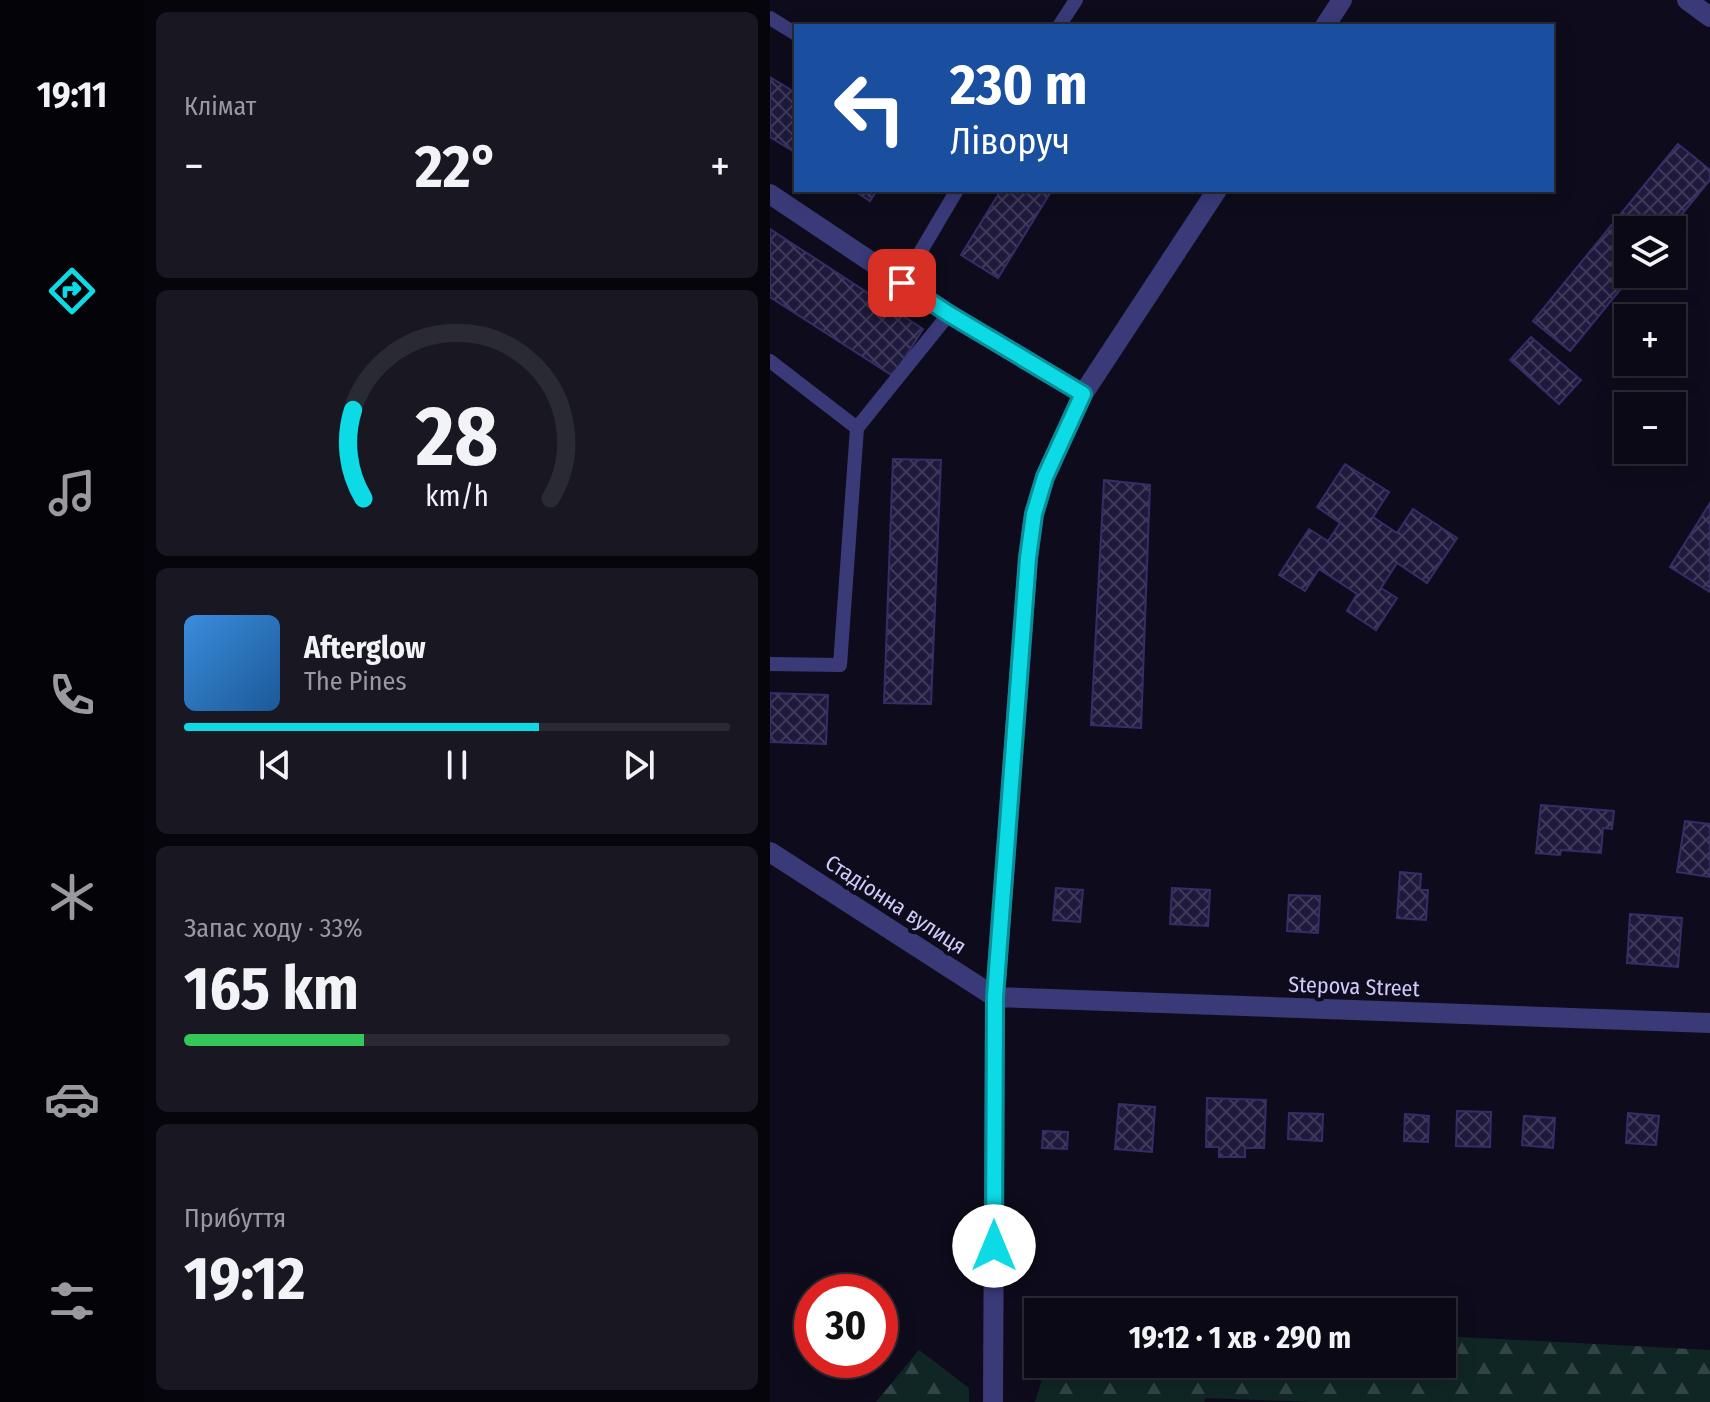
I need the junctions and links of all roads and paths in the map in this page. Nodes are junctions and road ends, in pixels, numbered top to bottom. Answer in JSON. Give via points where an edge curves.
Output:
{"nodes":[{"id":1,"x":1076,"y":0,"type":"edge"},
{"id":2,"x":1342,"y":0,"type":"edge"},
{"id":3,"x":1687,"y":0,"type":"edge"},
{"id":4,"x":1710,"y":17,"type":"edge"},
{"id":5,"x":770,"y":18,"type":"edge"},
{"id":6,"x":1060,"y":24,"type":"edge"},
{"id":7,"x":1326,"y":24,"type":"edge"},
{"id":8,"x":794,"y":33,"type":"edge"},
{"id":9,"x":956,"y":192,"type":"edge"},
{"id":10,"x":1216,"y":192,"type":"edge"},
{"id":11,"x":770,"y":194,"type":"edge"},
{"id":12,"x":902,"y":283,"type":"junction"},
{"id":13,"x":949,"y":314,"type":"junction"},
{"id":14,"x":770,"y":361,"type":"edge"},
{"id":15,"x":1083,"y":394,"type":"junction"},
{"id":16,"x":857,"y":428,"type":"junction"},
{"id":17,"x":770,"y":664,"type":"edge"},
{"id":18,"x":770,"y":852,"type":"edge"},
{"id":19,"x":995,"y":997,"type":"junction"},
{"id":20,"x":1710,"y":1023,"type":"edge"},
{"id":21,"x":993,"y":1402,"type":"edge"}],
"edges":[{"from":1,"to":6,"type":"lane"},
{"from":2,"to":7,"type":"street"},
{"from":3,"to":4,"type":"street"},
{"from":5,"to":8,"type":"lane"},
{"from":9,"to":12,"type":"lane"},
{"from":10,"to":15,"type":"street"},
{"from":11,"to":12,"type":"street"},
{"from":12,"to":13,"type":"street"},
{"from":13,"to":15,"type":"street"},
{"from":13,"to":16,"type":"lane"},
{"from":14,"to":16,"type":"lane"},
{"from":15,"to":19,"type":"street","via":[[1034,514]]},
{"from":16,"to":17,"type":"lane","via":[[840,665]]},
{"from":18,"to":19,"type":"street","name":"Стадіонна вулиця"},
{"from":19,"to":20,"type":"street","name":"Stepova Street"},
{"from":19,"to":21,"type":"street"}]}
